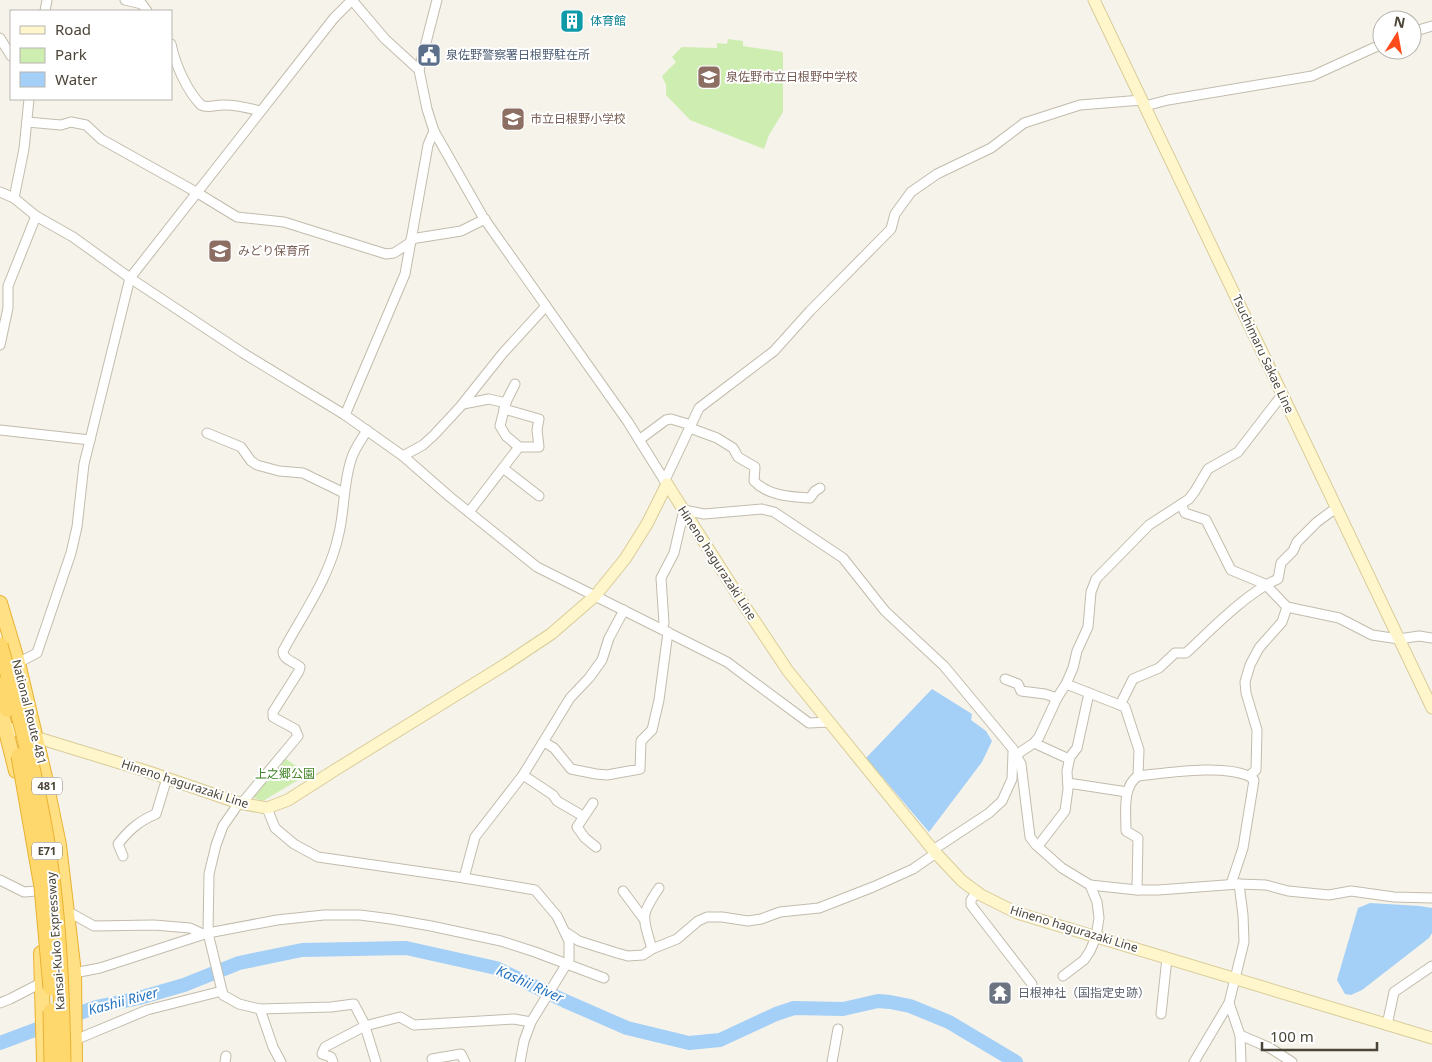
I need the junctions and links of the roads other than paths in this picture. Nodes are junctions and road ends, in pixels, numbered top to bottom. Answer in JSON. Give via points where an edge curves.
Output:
{"nodes":[{"id":1,"x":125,"y":0,"type":"edge"},
{"id":2,"x":437,"y":0,"type":"edge"},
{"id":3,"x":1094,"y":0,"type":"edge"},
{"id":4,"x":146,"y":10,"type":"edge"},
{"id":5,"x":0,"y":38,"type":"edge"},
{"id":6,"x":1372,"y":49,"type":"edge"},
{"id":7,"x":172,"y":50,"type":"edge"},
{"id":8,"x":10,"y":54,"type":"edge"},
{"id":9,"x":174,"y":63,"type":"edge"},
{"id":10,"x":419,"y":70,"type":"junction"},
{"id":11,"x":29,"y":100,"type":"edge"},
{"id":12,"x":1143,"y":103,"type":"junction"},
{"id":13,"x":260,"y":111,"type":"junction"},
{"id":14,"x":27,"y":122,"type":"junction"},
{"id":15,"x":434,"y":131,"type":"junction"},
{"id":16,"x":0,"y":192,"type":"edge"},
{"id":17,"x":196,"y":192,"type":"junction"},
{"id":18,"x":14,"y":198,"type":"junction"},
{"id":19,"x":36,"y":216,"type":"junction"},
{"id":20,"x":485,"y":219,"type":"junction"},
{"id":21,"x":411,"y":240,"type":"junction"},
{"id":22,"x":130,"y":278,"type":"junction"},
{"id":23,"x":546,"y":306,"type":"junction"},
{"id":24,"x":0,"y":345,"type":"edge"},
{"id":25,"x":515,"y":384,"type":"dead end"},
{"id":26,"x":1282,"y":395,"type":"junction"},
{"id":27,"x":463,"y":404,"type":"junction"},
{"id":28,"x":505,"y":406,"type":"junction"},
{"id":29,"x":345,"y":415,"type":"junction"},
{"id":30,"x":690,"y":426,"type":"junction"},
{"id":31,"x":0,"y":430,"type":"edge"},
{"id":32,"x":367,"y":430,"type":"junction"},
{"id":33,"x":207,"y":433,"type":"dead end"},
{"id":34,"x":90,"y":440,"type":"junction"},
{"id":35,"x":639,"y":440,"type":"junction"},
{"id":36,"x":519,"y":447,"type":"junction"},
{"id":37,"x":403,"y":456,"type":"junction"},
{"id":38,"x":504,"y":468,"type":"junction"},
{"id":39,"x":666,"y":482,"type":"junction"},
{"id":40,"x":820,"y":488,"type":"dead end"},
{"id":41,"x":768,"y":491,"type":"junction"},
{"id":42,"x":344,"y":494,"type":"junction"},
{"id":43,"x":539,"y":496,"type":"dead end"},
{"id":44,"x":1181,"y":504,"type":"junction"},
{"id":45,"x":762,"y":508,"type":"junction"},
{"id":46,"x":1336,"y":508,"type":"junction"},
{"id":47,"x":684,"y":510,"type":"junction"},
{"id":48,"x":469,"y":512,"type":"junction"},
{"id":49,"x":1265,"y":584,"type":"junction"},
{"id":50,"x":595,"y":596,"type":"junction"},
{"id":51,"x":0,"y":602,"type":"edge"},
{"id":52,"x":1287,"y":608,"type":"junction"},
{"id":53,"x":624,"y":610,"type":"junction"},
{"id":54,"x":665,"y":630,"type":"junction"},
{"id":55,"x":1399,"y":638,"type":"junction"},
{"id":56,"x":1432,"y":638,"type":"edge"},
{"id":57,"x":0,"y":645,"type":"edge"},
{"id":58,"x":18,"y":663,"type":"junction"},
{"id":59,"x":1005,"y":679,"type":"dead end"},
{"id":60,"x":1066,"y":684,"type":"junction"},
{"id":61,"x":0,"y":685,"type":"edge"},
{"id":62,"x":1089,"y":693,"type":"junction"},
{"id":63,"x":1057,"y":698,"type":"junction"},
{"id":64,"x":1120,"y":705,"type":"junction"},
{"id":65,"x":0,"y":707,"type":"edge"},
{"id":66,"x":1432,"y":708,"type":"edge"},
{"id":67,"x":829,"y":722,"type":"junction"},
{"id":68,"x":3,"y":729,"type":"edge"},
{"id":69,"x":35,"y":738,"type":"junction"},
{"id":70,"x":544,"y":742,"type":"junction"},
{"id":71,"x":1034,"y":743,"type":"junction"},
{"id":72,"x":1014,"y":752,"type":"junction"},
{"id":73,"x":1069,"y":759,"type":"junction"},
{"id":74,"x":522,"y":775,"type":"junction"},
{"id":75,"x":1138,"y":776,"type":"junction"},
{"id":76,"x":1249,"y":776,"type":"junction"},
{"id":77,"x":167,"y":778,"type":"junction"},
{"id":78,"x":1068,"y":783,"type":"junction"},
{"id":79,"x":1127,"y":792,"type":"junction"},
{"id":80,"x":240,"y":803,"type":"junction"},
{"id":81,"x":593,"y":803,"type":"dead end"},
{"id":82,"x":267,"y":808,"type":"junction"},
{"id":83,"x":583,"y":816,"type":"junction"},
{"id":84,"x":1038,"y":846,"type":"junction"},
{"id":85,"x":596,"y":847,"type":"dead end"},
{"id":86,"x":935,"y":852,"type":"junction"},
{"id":87,"x":123,"y":856,"type":"dead end"},
{"id":88,"x":464,"y":878,"type":"junction"},
{"id":89,"x":0,"y":880,"type":"edge"},
{"id":90,"x":1235,"y":884,"type":"junction"},
{"id":91,"x":1090,"y":885,"type":"junction"},
{"id":92,"x":658,"y":888,"type":"dead end"},
{"id":93,"x":1137,"y":890,"type":"junction"},
{"id":94,"x":36,"y":891,"type":"junction"},
{"id":95,"x":623,"y":891,"type":"dead end"},
{"id":96,"x":977,"y":891,"type":"junction"},
{"id":97,"x":1432,"y":898,"type":"edge"},
{"id":98,"x":67,"y":911,"type":"junction"},
{"id":99,"x":643,"y":918,"type":"junction"},
{"id":100,"x":563,"y":929,"type":"junction"},
{"id":101,"x":206,"y":933,"type":"junction"},
{"id":102,"x":1096,"y":937,"type":"junction"},
{"id":103,"x":652,"y":949,"type":"junction"},
{"id":104,"x":1167,"y":958,"type":"junction"},
{"id":105,"x":566,"y":965,"type":"junction"},
{"id":106,"x":1432,"y":966,"type":"edge"},
{"id":107,"x":74,"y":973,"type":"junction"},
{"id":108,"x":1063,"y":976,"type":"dead end"},
{"id":109,"x":604,"y":978,"type":"dead end"},
{"id":110,"x":1235,"y":978,"type":"junction"},
{"id":111,"x":43,"y":982,"type":"junction"},
{"id":112,"x":1032,"y":984,"type":"dead end"},
{"id":113,"x":222,"y":990,"type":"junction"},
{"id":114,"x":2,"y":1000,"type":"edge"},
{"id":115,"x":1229,"y":1003,"type":"junction"},
{"id":116,"x":260,"y":1009,"type":"junction"},
{"id":117,"x":1161,"y":1014,"type":"dead end"},
{"id":118,"x":531,"y":1022,"type":"junction"},
{"id":119,"x":1387,"y":1025,"type":"junction"},
{"id":120,"x":365,"y":1026,"type":"junction"},
{"id":121,"x":838,"y":1029,"type":"dead end"},
{"id":122,"x":1240,"y":1035,"type":"junction"},
{"id":123,"x":1432,"y":1038,"type":"edge"},
{"id":124,"x":75,"y":1040,"type":"junction"},
{"id":125,"x":46,"y":1058,"type":"edge"},
{"id":126,"x":432,"y":1058,"type":"dead end"},
{"id":127,"x":63,"y":1062,"type":"edge"},
{"id":128,"x":75,"y":1062,"type":"edge"},
{"id":129,"x":281,"y":1062,"type":"edge"},
{"id":130,"x":333,"y":1062,"type":"edge"},
{"id":131,"x":376,"y":1062,"type":"edge"},
{"id":132,"x":464,"y":1062,"type":"edge"},
{"id":133,"x":520,"y":1062,"type":"edge"},
{"id":134,"x":832,"y":1062,"type":"edge"},
{"id":135,"x":1194,"y":1062,"type":"edge"},
{"id":136,"x":1240,"y":1062,"type":"edge"},
{"id":137,"x":1292,"y":1062,"type":"edge"}],
"edges":[{"from":1,"to":4,"type":"street","via":[[142,4]]},
{"from":2,"to":10,"type":"street"},
{"from":3,"to":12,"type":"main road","name":"Tsuchimaru Sakae Line"},
{"from":5,"to":8,"type":"street"},
{"from":6,"to":12,"type":"street","via":[[1312,76]]},
{"from":7,"to":9,"type":"street"},
{"from":9,"to":13,"type":"street","via":[[201,105],[218,104]]},
{"from":10,"to":13,"type":"street","via":[[385,39],[352,0]]},
{"from":10,"to":15,"type":"street"},
{"from":11,"to":14,"type":"street"},
{"from":12,"to":26,"type":"main road","name":"Tsuchimaru Sakae Line"},
{"from":12,"to":30,"type":"street","via":[[1080,105],[1024,123],[990,148],[937,174],[911,192],[895,214],[891,229],[774,351],[700,408]]},
{"from":13,"to":17,"type":"street"},
{"from":14,"to":17,"type":"street","via":[[86,125],[102,138]]},
{"from":14,"to":18,"type":"street"},
{"from":15,"to":20,"type":"street"},
{"from":15,"to":21,"type":"street","via":[[428,145]]},
{"from":16,"to":18,"type":"street"},
{"from":17,"to":21,"type":"street","via":[[237,217],[284,222],[386,254],[394,253]]},
{"from":17,"to":22,"type":"street"},
{"from":18,"to":19,"type":"street"},
{"from":19,"to":22,"type":"street","via":[[73,237]]},
{"from":19,"to":24,"type":"street","via":[[8,286],[8,308]]},
{"from":20,"to":21,"type":"street","via":[[461,231]]},
{"from":20,"to":23,"type":"street"},
{"from":21,"to":29,"type":"street","via":[[405,274]]},
{"from":22,"to":29,"type":"street","via":[[243,353]]},
{"from":22,"to":34,"type":"street"},
{"from":23,"to":27,"type":"street","via":[[503,352]]},
{"from":23,"to":35,"type":"street"},
{"from":25,"to":28,"type":"street"},
{"from":26,"to":44,"type":"street","via":[[1238,452],[1208,469],[1189,499]]},
{"from":26,"to":46,"type":"main road","name":"Tsuchimaru Sakae Line"},
{"from":27,"to":28,"type":"street","via":[[489,399]]},
{"from":27,"to":37,"type":"street","via":[[428,440]]},
{"from":28,"to":36,"type":"street","via":[[500,426]]},
{"from":28,"to":36,"type":"street","via":[[539,419],[539,447]]},
{"from":29,"to":32,"type":"street"},
{"from":30,"to":35,"type":"street","via":[[666,420]]},
{"from":30,"to":39,"type":"street"},
{"from":30,"to":41,"type":"street","via":[[733,448],[738,457],[755,467],[754,481]]},
{"from":31,"to":34,"type":"street"},
{"from":32,"to":37,"type":"street"},
{"from":32,"to":42,"type":"street","via":[[352,456]]},
{"from":33,"to":42,"type":"street","via":[[241,447],[257,465],[303,473]]},
{"from":34,"to":58,"type":"street","via":[[71,553],[37,653]]},
{"from":35,"to":39,"type":"street"},
{"from":36,"to":38,"type":"street"},
{"from":37,"to":48,"type":"street"},
{"from":38,"to":43,"type":"street"},
{"from":38,"to":48,"type":"street"},
{"from":39,"to":47,"type":"main road","name":"Hineno hagurazaki Line"},
{"from":39,"to":50,"type":"main road","name":"Hineno hagurazaki Line","via":[[647,524],[625,559]]},
{"from":40,"to":41,"type":"street","via":[[810,498]]},
{"from":41,"to":45,"type":"street"},
{"from":42,"to":80,"type":"street","via":[[339,533],[331,560],[317,593],[283,650],[283,656],[300,667],[273,717],[295,729],[298,736]]},
{"from":44,"to":49,"type":"street","via":[[1186,513],[1206,520],[1231,570]]},
{"from":44,"to":60,"type":"street","via":[[1149,525],[1096,579],[1091,592],[1088,627]]},
{"from":45,"to":47,"type":"street","via":[[704,514]]},
{"from":45,"to":72,"type":"street","via":[[774,512],[843,558],[885,611],[944,666]]},
{"from":46,"to":49,"type":"street","via":[[1316,522],[1297,542],[1281,563],[1278,579]]},
{"from":46,"to":55,"type":"main road","name":"Tsuchimaru Sakae Line"},
{"from":47,"to":54,"type":"street","via":[[674,553],[661,578]]},
{"from":47,"to":67,"type":"main road","name":"Hineno hagurazaki Line","via":[[788,670]]},
{"from":48,"to":50,"type":"street","via":[[537,567]]},
{"from":49,"to":52,"type":"street"},
{"from":49,"to":64,"type":"street","via":[[1186,653],[1175,653],[1159,668],[1133,679]]},
{"from":50,"to":53,"type":"street"},
{"from":50,"to":82,"type":"main road","name":"Hineno hagurazaki Line","via":[[551,634],[506,664],[288,800]]},
{"from":51,"to":58,"type":"highway","name":"National Route 481","number":"481"},
{"from":52,"to":55,"type":"street","via":[[1339,618],[1372,635]]},
{"from":52,"to":76,"type":"street","via":[[1282,622],[1259,648],[1245,682],[1256,730],[1256,770]]},
{"from":53,"to":54,"type":"street"},
{"from":53,"to":70,"type":"street","via":[[602,660],[570,698]]},
{"from":54,"to":67,"type":"street","via":[[727,662],[809,723]]},
{"from":54,"to":70,"type":"street","via":[[658,700],[652,730],[641,740],[640,769],[607,775],[572,769],[554,748]]},
{"from":55,"to":56,"type":"street"},
{"from":55,"to":66,"type":"main road","name":"Tsuchimaru Sakae Line"},
{"from":57,"to":127,"type":"highway","name":"Kansai-Kuko Expressway","number":"E71","bridge":true,"via":[[37,788],[53,886],[60,964]]},
{"from":58,"to":69,"type":"highway","name":"National Route 481","number":"481"},
{"from":59,"to":63,"type":"street","via":[[1018,684],[1020,691]]},
{"from":60,"to":62,"type":"street"},
{"from":60,"to":63,"type":"street"},
{"from":61,"to":125,"type":"highway","name":"Kansai-Kuko Expressway","number":"E71","bridge":true,"via":[[15,734],[42,887],[51,998]]},
{"from":62,"to":64,"type":"street"},
{"from":62,"to":73,"type":"street","via":[[1077,748]]},
{"from":63,"to":71,"type":"street"},
{"from":64,"to":75,"type":"street","via":[[1125,707],[1139,750]]},
{"from":65,"to":68,"type":"highway","number":"481"},
{"from":67,"to":86,"type":"main road","name":"Hineno hagurazaki Line"},
{"from":68,"to":69,"type":"main road","name":"Hineno hagurazaki Line"},
{"from":68,"to":94,"type":"highway","number":"481","via":[[22,793]]},
{"from":69,"to":77,"type":"main road","name":"Hineno hagurazaki Line"},
{"from":69,"to":98,"type":"highway","name":"National Route 481","number":"481","via":[[59,845]]},
{"from":70,"to":74,"type":"street"},
{"from":71,"to":72,"type":"street"},
{"from":71,"to":73,"type":"street"},
{"from":72,"to":84,"type":"street","via":[[1020,764],[1030,837]]},
{"from":72,"to":86,"type":"street","via":[[1012,778],[1002,801]]},
{"from":73,"to":78,"type":"street"},
{"from":74,"to":83,"type":"street"},
{"from":74,"to":88,"type":"street","via":[[475,837]]},
{"from":75,"to":76,"type":"street","via":[[1190,770],[1239,771]]},
{"from":75,"to":79,"type":"street","via":[[1132,780]]},
{"from":76,"to":90,"type":"street","via":[[1254,780]]},
{"from":77,"to":80,"type":"main road","name":"Hineno hagurazaki Line"},
{"from":77,"to":87,"type":"street","via":[[156,814],[130,829],[118,844]]},
{"from":78,"to":79,"type":"street"},
{"from":78,"to":84,"type":"street","via":[[1065,811]]},
{"from":79,"to":93,"type":"street","via":[[1126,831],[1138,838]]},
{"from":80,"to":82,"type":"main road","name":"Hineno hagurazaki Line"},
{"from":80,"to":101,"type":"street","via":[[223,826],[216,845],[209,874]]},
{"from":81,"to":83,"type":"street"},
{"from":82,"to":88,"type":"street","via":[[274,828],[318,857]]},
{"from":83,"to":85,"type":"street","via":[[577,827]]},
{"from":84,"to":91,"type":"street","via":[[1062,868]]},
{"from":86,"to":96,"type":"main road","name":"Hineno hagurazaki Line","via":[[962,881]]},
{"from":86,"to":103,"type":"street","via":[[913,869],[819,908],[780,912],[748,921],[708,917],[698,921],[677,939]]},
{"from":88,"to":100,"type":"street","via":[[536,890]]},
{"from":89,"to":94,"type":"street","via":[[24,892]]},
{"from":90,"to":93,"type":"street"},
{"from":90,"to":97,"type":"street","via":[[1266,885],[1288,892],[1329,895],[1351,891]]},
{"from":90,"to":110,"type":"street","via":[[1244,942]]},
{"from":91,"to":93,"type":"street"},
{"from":91,"to":102,"type":"street","via":[[1099,918]]},
{"from":92,"to":99,"type":"street"},
{"from":94,"to":111,"type":"highway","number":"481"},
{"from":95,"to":99,"type":"street"},
{"from":96,"to":102,"type":"main road","name":"Hineno hagurazaki Line","via":[[1017,913]]},
{"from":96,"to":112,"type":"street","via":[[971,905]]},
{"from":98,"to":101,"type":"street","via":[[94,926],[154,925],[190,928]]},
{"from":98,"to":107,"type":"highway","name":"National Route 481","number":"481"},
{"from":99,"to":103,"type":"street"},
{"from":100,"to":103,"type":"street","via":[[579,942],[628,956],[643,955]]},
{"from":100,"to":105,"type":"street","via":[[569,941]]},
{"from":101,"to":105,"type":"street","via":[[277,920],[360,915],[501,942]]},
{"from":101,"to":107,"type":"street","via":[[100,968]]},
{"from":101,"to":113,"type":"street"},
{"from":102,"to":104,"type":"main road","name":"Hineno hagurazaki Line"},
{"from":102,"to":108,"type":"street","via":[[1084,960]]},
{"from":104,"to":110,"type":"main road","name":"Hineno hagurazaki Line"},
{"from":104,"to":117,"type":"street"},
{"from":105,"to":109,"type":"street"},
{"from":105,"to":118,"type":"street"},
{"from":106,"to":119,"type":"street","via":[[1394,992]]},
{"from":107,"to":124,"type":"highway","name":"National Route 481","number":"481"},
{"from":110,"to":115,"type":"street"},
{"from":110,"to":119,"type":"main road","name":"Hineno hagurazaki Line"},
{"from":111,"to":114,"type":"street"},
{"from":111,"to":125,"type":"highway","number":"481"},
{"from":113,"to":116,"type":"street","via":[[223,995],[239,1004]]},
{"from":113,"to":124,"type":"street","via":[[147,1010]]},
{"from":115,"to":122,"type":"street"},
{"from":115,"to":135,"type":"street"},
{"from":116,"to":120,"type":"street","via":[[354,1004]]},
{"from":116,"to":129,"type":"street"},
{"from":118,"to":120,"type":"street","via":[[514,1019],[414,1026],[400,1017]]},
{"from":118,"to":133,"type":"street"},
{"from":119,"to":123,"type":"main road","name":"Hineno hagurazaki Line"},
{"from":120,"to":130,"type":"street","via":[[325,1047],[322,1054],[331,1057]]},
{"from":120,"to":131,"type":"street"},
{"from":121,"to":134,"type":"street"},
{"from":122,"to":136,"type":"street"},
{"from":122,"to":137,"type":"street"},
{"from":124,"to":128,"type":"highway","name":"National Route 481","number":"481"},
{"from":126,"to":132,"type":"street","via":[[461,1054]]}]}
